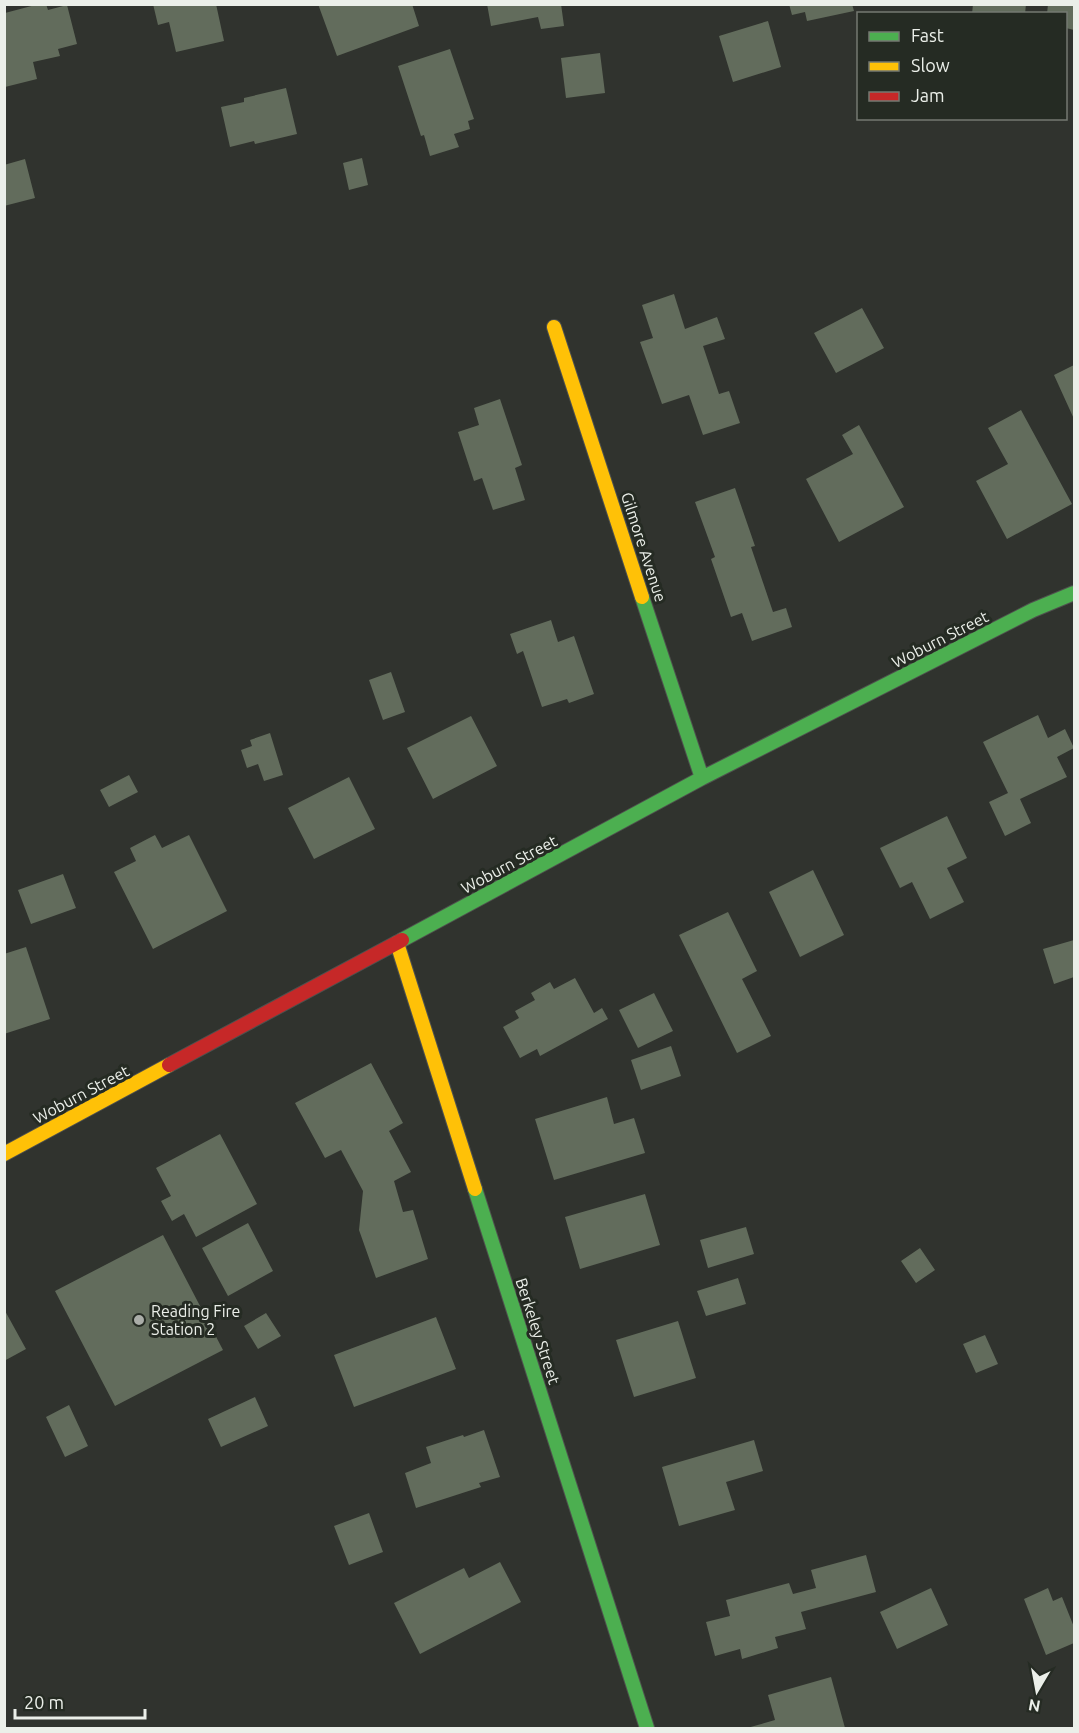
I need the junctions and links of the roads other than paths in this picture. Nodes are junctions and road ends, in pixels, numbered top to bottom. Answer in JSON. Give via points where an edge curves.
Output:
{"nodes":[{"id":1,"x":554,"y":327,"type":"dead end"},
{"id":2,"x":1074,"y":583,"type":"edge"},
{"id":3,"x":1074,"y":593,"type":"edge"},
{"id":4,"x":1033,"y":610,"type":"junction"},
{"id":5,"x":702,"y":777,"type":"junction"},
{"id":6,"x":397,"y":943,"type":"junction"},
{"id":7,"x":4,"y":1154,"type":"edge"},
{"id":8,"x":647,"y":1728,"type":"edge"}],
"edges":[{"from":1,"to":5,"type":"street","name":"Gilmore Avenue"},
{"from":2,"to":4,"type":"street","name":"Woburn Street"},
{"from":3,"to":4,"type":"street","name":"Woburn Street"},
{"from":4,"to":5,"type":"street","name":"Woburn Street"},
{"from":5,"to":6,"type":"street","name":"Woburn Street"},
{"from":6,"to":7,"type":"street","name":"Woburn Street"},
{"from":6,"to":8,"type":"street","name":"Berkeley Street"}]}
